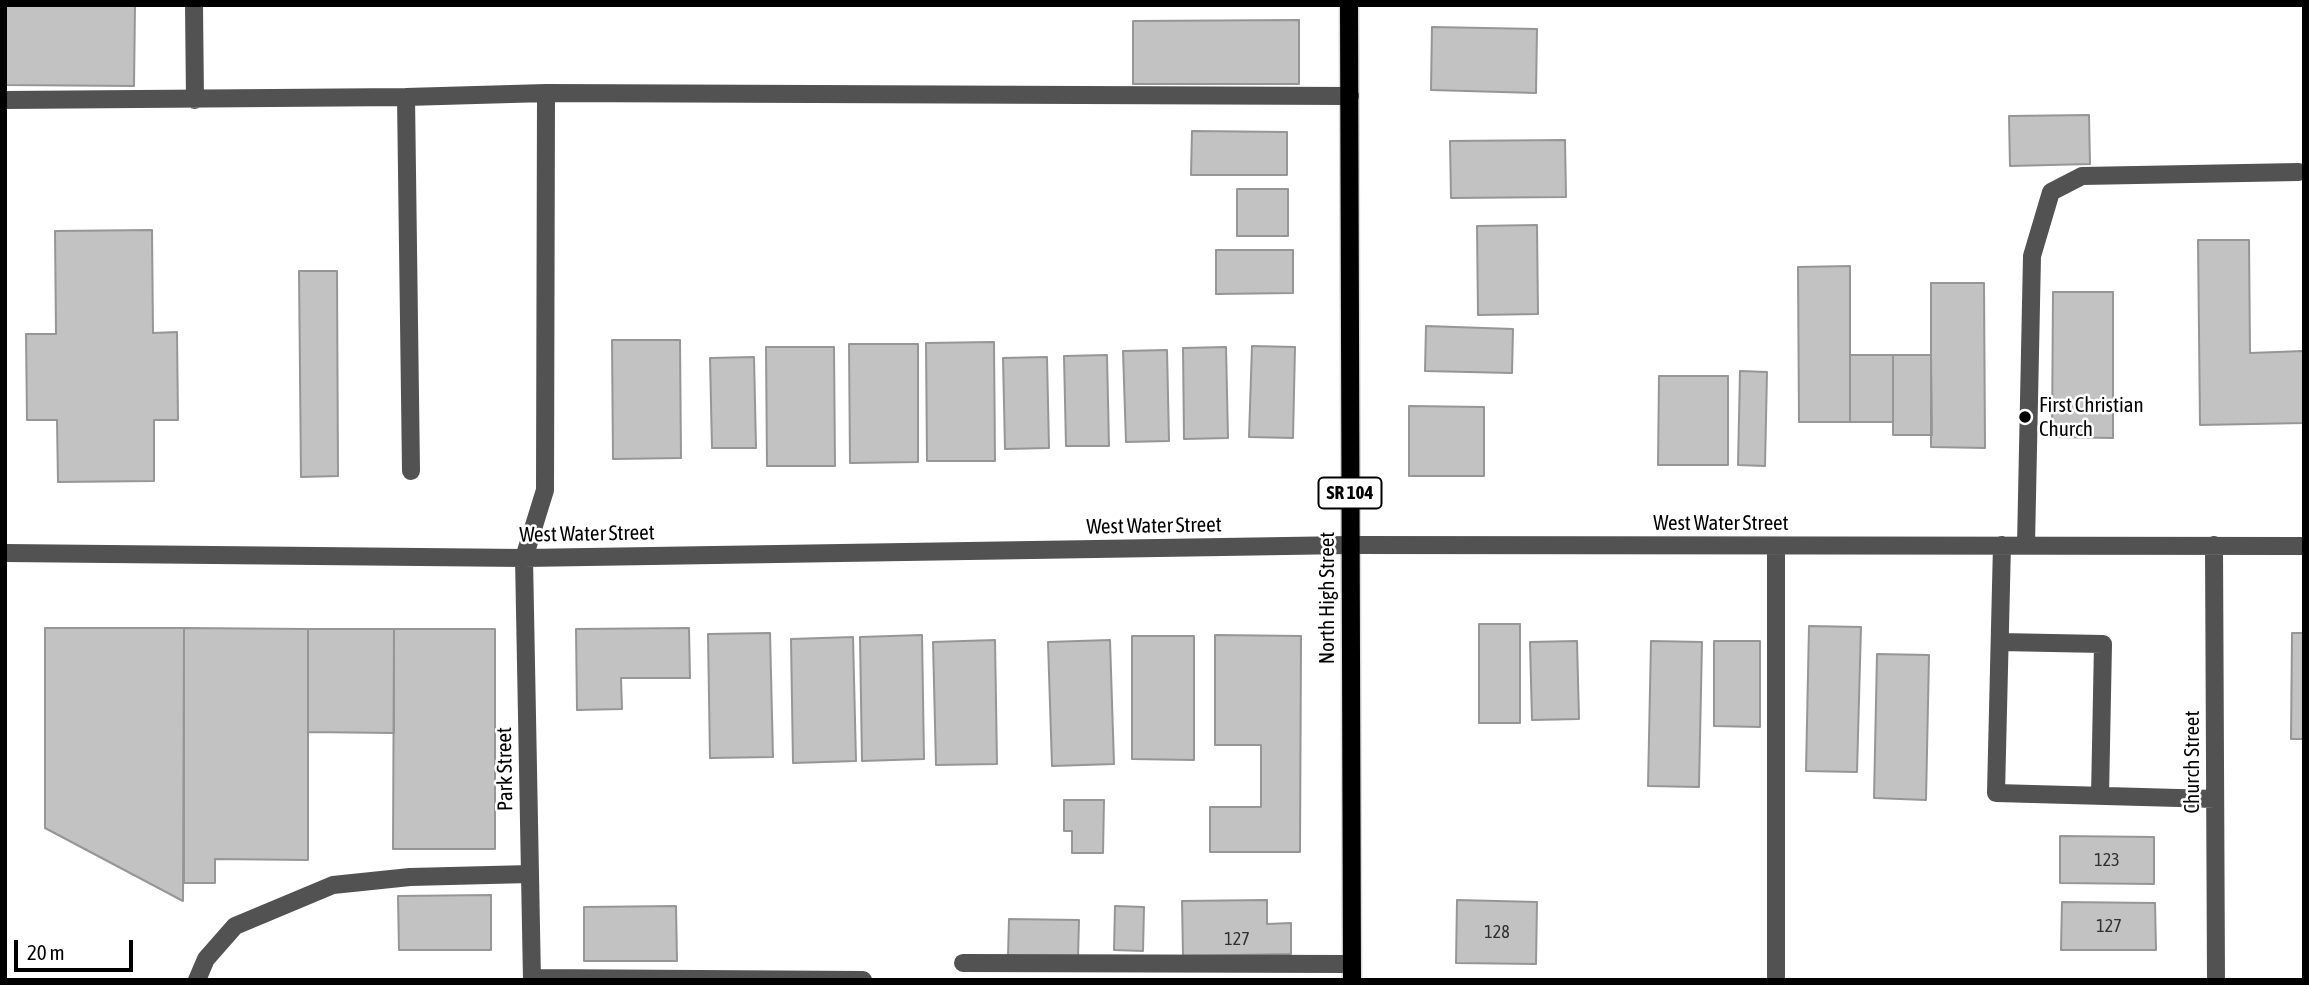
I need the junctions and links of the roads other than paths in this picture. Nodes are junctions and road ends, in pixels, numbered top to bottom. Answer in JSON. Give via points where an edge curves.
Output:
{"nodes":[{"id":1,"x":194,"y":5,"type":"edge"},
{"id":2,"x":1349,"y":5,"type":"edge"},
{"id":3,"x":546,"y":93,"type":"junction"},
{"id":4,"x":1350,"y":96,"type":"junction"},
{"id":5,"x":406,"y":97,"type":"junction"},
{"id":6,"x":5,"y":100,"type":"edge"},
{"id":7,"x":195,"y":100,"type":"junction"},
{"id":8,"x":2299,"y":172,"type":"dead end"},
{"id":9,"x":411,"y":471,"type":"dead end"},
{"id":10,"x":1349,"y":545,"type":"junction"},
{"id":11,"x":2002,"y":545,"type":"junction"},
{"id":12,"x":2026,"y":545,"type":"junction"},
{"id":13,"x":2214,"y":545,"type":"junction"},
{"id":14,"x":1776,"y":546,"type":"junction"},
{"id":15,"x":2304,"y":546,"type":"edge"},
{"id":16,"x":5,"y":552,"type":"edge"},
{"id":17,"x":524,"y":558,"type":"junction"},
{"id":18,"x":2000,"y":642,"type":"junction"},
{"id":19,"x":2100,"y":796,"type":"junction"},
{"id":20,"x":2215,"y":799,"type":"junction"},
{"id":21,"x":530,"y":874,"type":"junction"},
{"id":22,"x":963,"y":963,"type":"dead end"},
{"id":23,"x":1352,"y":972,"type":"edge"},
{"id":24,"x":532,"y":979,"type":"edge"},
{"id":25,"x":197,"y":980,"type":"edge"},
{"id":26,"x":863,"y":980,"type":"edge"},
{"id":27,"x":1776,"y":980,"type":"edge"},
{"id":28,"x":2216,"y":980,"type":"edge"}],
"edges":[{"from":1,"to":7,"type":"street"},
{"from":2,"to":4,"type":"main road","name":"North High Street","number":"SR 104"},
{"from":3,"to":4,"type":"street"},
{"from":3,"to":5,"type":"street"},
{"from":3,"to":17,"type":"street","name":"Park Street","via":[[545,491]]},
{"from":4,"to":10,"type":"main road","name":"North High Street","number":"SR 104"},
{"from":5,"to":7,"type":"street"},
{"from":5,"to":9,"type":"street"},
{"from":6,"to":7,"type":"street"},
{"from":8,"to":12,"type":"street","via":[[2082,176],[2051,192],[2032,256]]},
{"from":10,"to":14,"type":"street","name":"West Water Street"},
{"from":10,"to":17,"type":"street","name":"West Water Street"},
{"from":10,"to":23,"type":"main road","name":"North High Street","number":"SR 104"},
{"from":11,"to":12,"type":"street","name":"West Water Street"},
{"from":11,"to":14,"type":"street","name":"West Water Street"},
{"from":11,"to":18,"type":"street"},
{"from":12,"to":13,"type":"street","name":"West Water Street"},
{"from":13,"to":15,"type":"street","name":"West Water Street"},
{"from":13,"to":20,"type":"street","name":"Church Street"},
{"from":14,"to":27,"type":"street"},
{"from":16,"to":17,"type":"street","name":"West Water Street"},
{"from":17,"to":21,"type":"street","name":"Park Street"},
{"from":18,"to":19,"type":"street","via":[[2103,644]]},
{"from":18,"to":19,"type":"street","via":[[1996,793]]},
{"from":19,"to":20,"type":"street"},
{"from":20,"to":28,"type":"street","name":"Church Street"},
{"from":21,"to":24,"type":"street","name":"Park Street"},
{"from":21,"to":25,"type":"street","via":[[410,877],[333,885],[235,926],[206,959]]},
{"from":22,"to":23,"type":"street"},
{"from":24,"to":26,"type":"street"}]}
